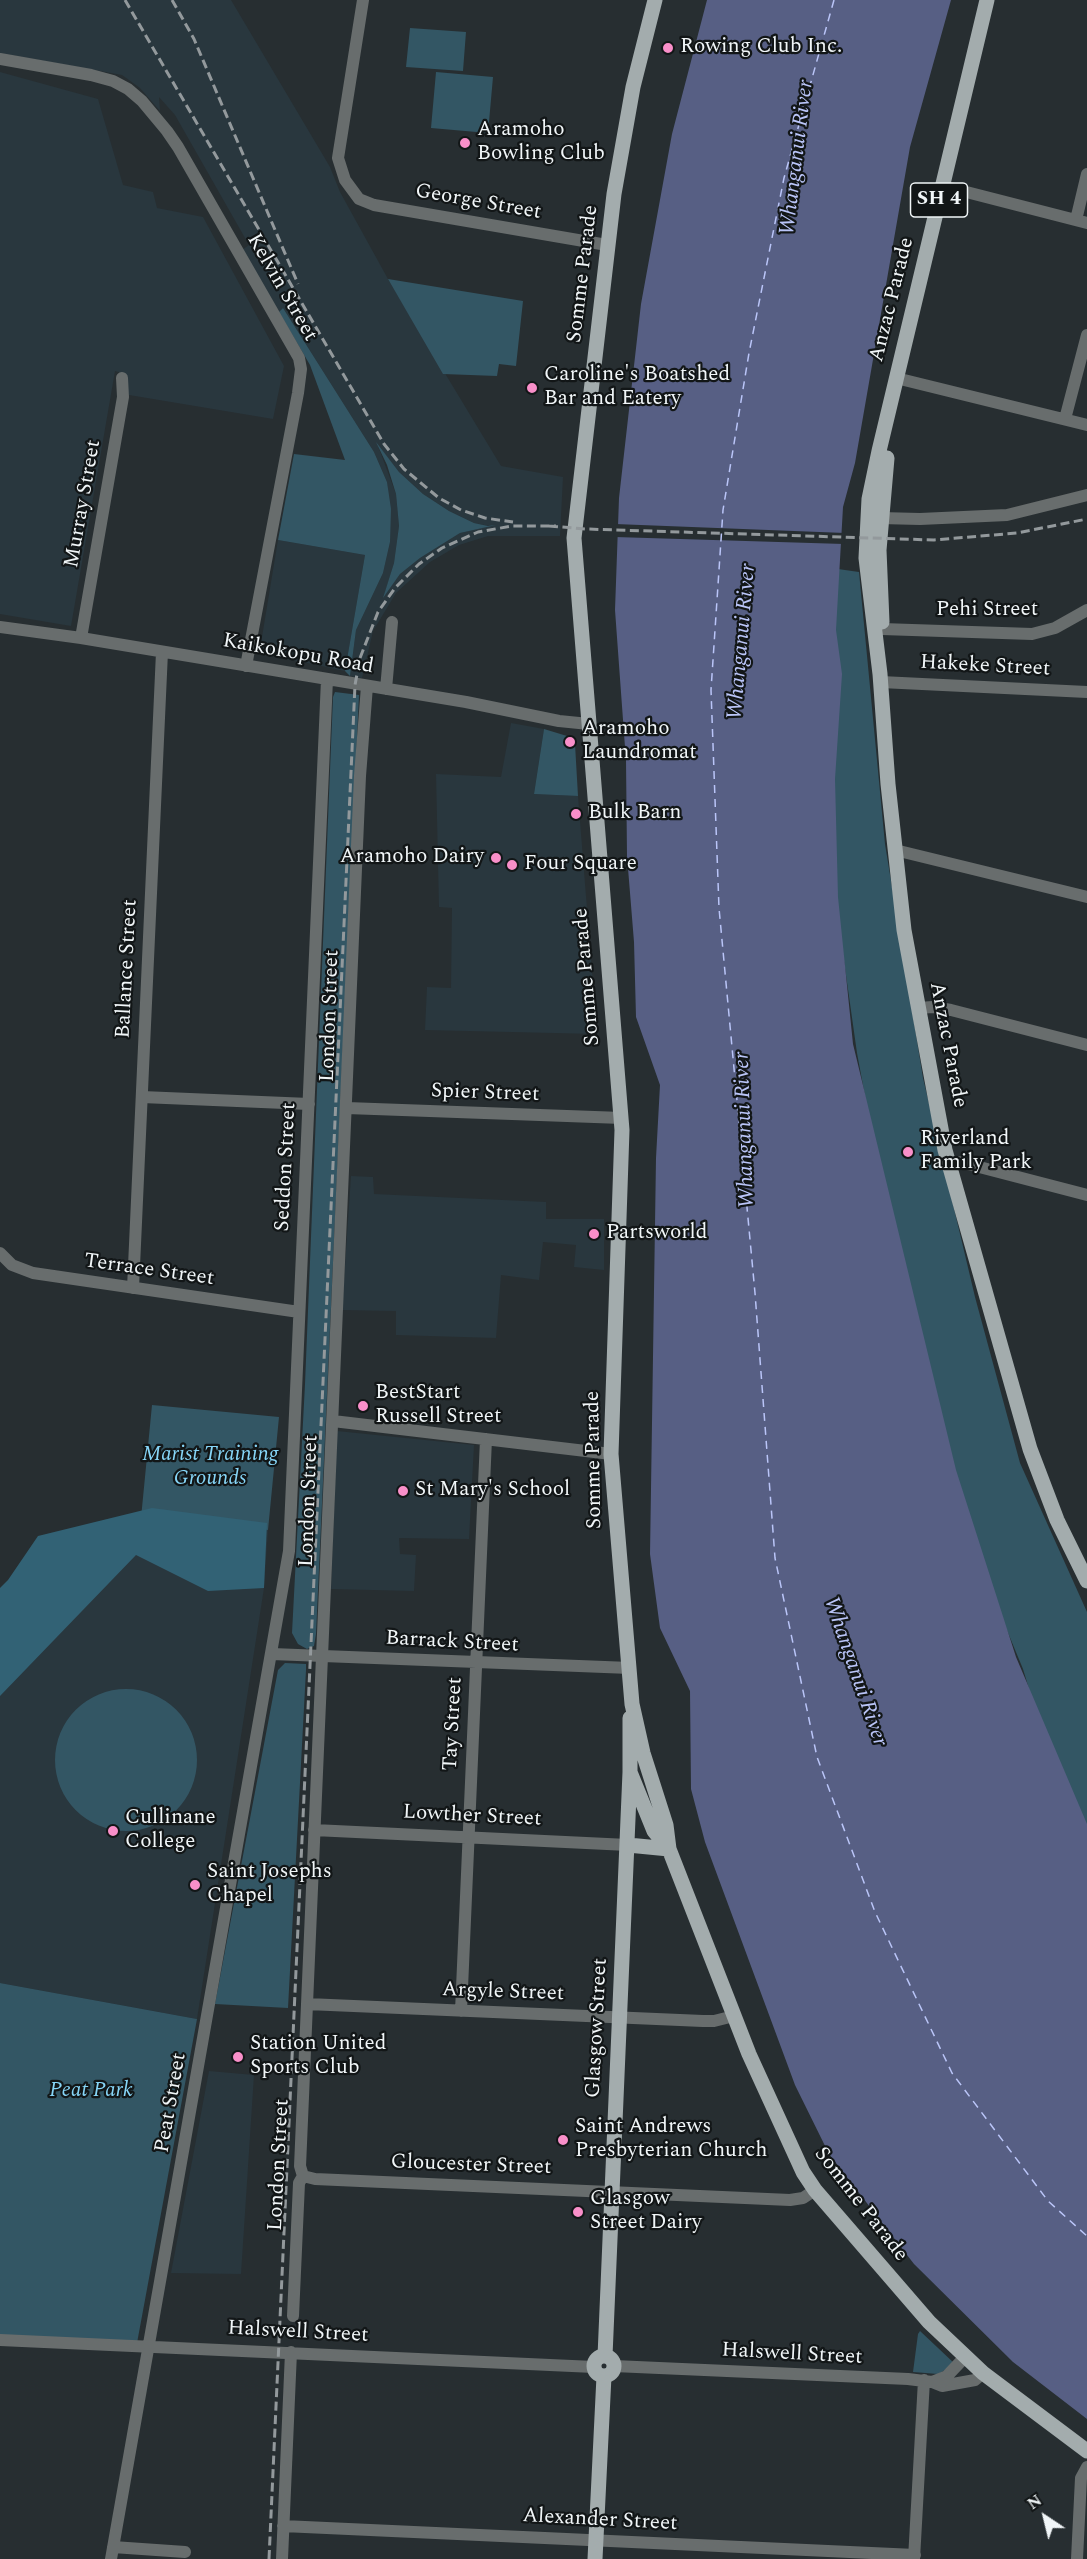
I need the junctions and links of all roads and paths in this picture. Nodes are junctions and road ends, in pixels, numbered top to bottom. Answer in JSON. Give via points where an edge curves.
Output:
{"nodes":[{"id":1,"x":363,"y":0,"type":"edge"},
{"id":2,"x":654,"y":0,"type":"edge"},
{"id":3,"x":987,"y":0,"type":"edge"},
{"id":4,"x":0,"y":59,"type":"edge"},
{"id":5,"x":1087,"y":174,"type":"edge"},
{"id":6,"x":943,"y":186,"type":"junction"},
{"id":7,"x":1081,"y":221,"type":"edge"},
{"id":8,"x":607,"y":245,"type":"junction"},
{"id":9,"x":1087,"y":335,"type":"edge"},
{"id":10,"x":122,"y":378,"type":"dead end"},
{"id":11,"x":896,"y":378,"type":"junction"},
{"id":12,"x":892,"y":401,"type":"junction"},
{"id":13,"x":1065,"y":419,"type":"junction"},
{"id":14,"x":1087,"y":425,"type":"edge"},
{"id":15,"x":1087,"y":495,"type":"edge"},
{"id":16,"x":880,"y":518,"type":"junction"},
{"id":17,"x":1087,"y":610,"type":"edge"},
{"id":18,"x":392,"y":622,"type":"dead end"},
{"id":19,"x":0,"y":627,"type":"edge"},
{"id":20,"x":882,"y":628,"type":"junction"},
{"id":21,"x":81,"y":638,"type":"junction"},
{"id":22,"x":162,"y":652,"type":"junction"},
{"id":23,"x":246,"y":666,"type":"junction"},
{"id":24,"x":880,"y":678,"type":"junction"},
{"id":25,"x":327,"y":679,"type":"junction"},
{"id":26,"x":367,"y":686,"type":"junction"},
{"id":27,"x":386,"y":689,"type":"junction"},
{"id":28,"x":1087,"y":692,"type":"edge"},
{"id":29,"x":589,"y":724,"type":"junction"},
{"id":30,"x":895,"y":849,"type":"junction"},
{"id":31,"x":1087,"y":897,"type":"edge"},
{"id":32,"x":918,"y":1008,"type":"junction"},
{"id":33,"x":1087,"y":1045,"type":"edge"},
{"id":34,"x":142,"y":1097,"type":"junction"},
{"id":35,"x":309,"y":1104,"type":"junction"},
{"id":36,"x":347,"y":1108,"type":"junction"},
{"id":37,"x":622,"y":1118,"type":"junction"},
{"id":38,"x":949,"y":1164,"type":"junction"},
{"id":39,"x":1087,"y":1195,"type":"edge"},
{"id":40,"x":0,"y":1253,"type":"edge"},
{"id":41,"x":133,"y":1288,"type":"junction"},
{"id":42,"x":299,"y":1312,"type":"junction"},
{"id":43,"x":333,"y":1421,"type":"junction"},
{"id":44,"x":486,"y":1439,"type":"junction"},
{"id":45,"x":611,"y":1454,"type":"junction"},
{"id":46,"x":1087,"y":1581,"type":"edge"},
{"id":47,"x":272,"y":1654,"type":"junction"},
{"id":48,"x":323,"y":1656,"type":"junction"},
{"id":49,"x":477,"y":1663,"type":"junction"},
{"id":50,"x":630,"y":1668,"type":"junction"},
{"id":51,"x":632,"y":1704,"type":"junction"},
{"id":52,"x":643,"y":1754,"type":"junction"},
{"id":53,"x":630,"y":1772,"type":"junction"},
{"id":54,"x":640,"y":1800,"type":"junction"},
{"id":55,"x":315,"y":1830,"type":"junction"},
{"id":56,"x":468,"y":1837,"type":"junction"},
{"id":57,"x":628,"y":1845,"type":"junction"},
{"id":58,"x":669,"y":1849,"type":"junction"},
{"id":59,"x":307,"y":2004,"type":"junction"},
{"id":60,"x":461,"y":2011,"type":"junction"},
{"id":61,"x":734,"y":2016,"type":"junction"},
{"id":62,"x":620,"y":2018,"type":"junction"},
{"id":63,"x":303,"y":2176,"type":"junction"},
{"id":64,"x":815,"y":2190,"type":"junction"},
{"id":65,"x":612,"y":2192,"type":"junction"},
{"id":66,"x":293,"y":2316,"type":"dead end"},
{"id":67,"x":0,"y":2340,"type":"edge"},
{"id":68,"x":149,"y":2346,"type":"junction"},
{"id":69,"x":291,"y":2352,"type":"junction"},
{"id":70,"x":965,"y":2357,"type":"junction"},
{"id":71,"x":604,"y":2366,"type":"junction"},
{"id":72,"x":983,"y":2373,"type":"junction"},
{"id":73,"x":928,"y":2381,"type":"junction"},
{"id":74,"x":1087,"y":2451,"type":"edge"},
{"id":75,"x":1087,"y":2467,"type":"edge"},
{"id":76,"x":283,"y":2526,"type":"junction"},
{"id":77,"x":596,"y":2540,"type":"junction"},
{"id":78,"x":187,"y":2551,"type":"edge"},
{"id":79,"x":112,"y":2553,"type":"edge"},
{"id":80,"x":915,"y":2557,"type":"edge"},
{"id":81,"x":282,"y":2559,"type":"edge"},
{"id":82,"x":595,"y":2559,"type":"edge"},
{"id":83,"x":1077,"y":2559,"type":"edge"}],
"edges":[{"from":1,"to":8,"type":"street","name":"George Street","via":[[338,158],[348,186],[359,199],[374,205]]},
{"from":2,"to":8,"type":"main road","name":"Somme Parade","via":[[631,98]]},
{"from":3,"to":6,"type":"main road","name":"Anzac Parade","number":"SH 4"},
{"from":4,"to":23,"type":"street","name":"Kelvin Street","via":[[113,81],[142,101],[178,147],[299,358],[298,393]]},
{"from":5,"to":7,"type":"street"},
{"from":6,"to":7,"type":"street"},
{"from":6,"to":11,"type":"main road","name":"Anzac Parade","number":"SH 4"},
{"from":8,"to":29,"type":"main road","name":"Somme Parade","via":[[574,538]]},
{"from":9,"to":13,"type":"street"},
{"from":10,"to":21,"type":"street","name":"Murray Street","via":[[123,397]]},
{"from":11,"to":12,"type":"main road","name":"Anzac Parade","number":"SH 4"},
{"from":11,"to":13,"type":"street"},
{"from":12,"to":16,"type":"main road","name":"Anzac Parade","number":"SH 4"},
{"from":12,"to":24,"type":"main road","name":"Anzac Parade","number":"SH 4","via":[[866,524],[866,558]]},
{"from":13,"to":14,"type":"street"},
{"from":15,"to":16,"type":"street","via":[[1007,515]]},
{"from":16,"to":20,"type":"main road","name":"Anzac Parade","number":"SH 4"},
{"from":17,"to":20,"type":"street","name":"Pehi Street","via":[[1055,628],[1032,634]]},
{"from":18,"to":27,"type":"street"},
{"from":19,"to":21,"type":"street","name":"Kaikokopu Road"},
{"from":20,"to":24,"type":"main road","name":"Anzac Parade","number":"SH 4"},
{"from":21,"to":22,"type":"street","name":"Kaikokopu Road"},
{"from":22,"to":23,"type":"street","name":"Kaikokopu Road"},
{"from":22,"to":34,"type":"street","name":"Ballance Street"},
{"from":23,"to":25,"type":"street","name":"Kaikokopu Road"},
{"from":24,"to":28,"type":"street","name":"Hakeke Street"},
{"from":24,"to":30,"type":"main road","name":"Anzac Parade","number":"SH 4"},
{"from":25,"to":26,"type":"street","name":"Kaikokopu Road"},
{"from":25,"to":35,"type":"street","name":"Seddon Street"},
{"from":26,"to":27,"type":"street","name":"Kaikokopu Road"},
{"from":26,"to":36,"type":"street","name":"London Street","via":[[359,788]]},
{"from":27,"to":29,"type":"street","name":"Kaikokopu Road"},
{"from":29,"to":37,"type":"main road","name":"Somme Parade"},
{"from":30,"to":31,"type":"street"},
{"from":30,"to":32,"type":"main road","name":"Anzac Parade","number":"SH 4"},
{"from":32,"to":33,"type":"street","via":[[951,1010]]},
{"from":32,"to":38,"type":"main road","name":"Anzac Parade","number":"SH 4"},
{"from":34,"to":35,"type":"street"},
{"from":34,"to":41,"type":"street","name":"Ballance Street"},
{"from":35,"to":42,"type":"street","name":"Seddon Street"},
{"from":36,"to":37,"type":"street","name":"Spier Street"},
{"from":36,"to":43,"type":"street","name":"London Street"},
{"from":37,"to":45,"type":"main road","name":"Somme Parade"},
{"from":38,"to":39,"type":"street","via":[[956,1162]]},
{"from":38,"to":46,"type":"main road","name":"Anzac Parade","number":"SH 4","via":[[1030,1449],[1057,1520]]},
{"from":40,"to":41,"type":"street","name":"Terrace Street","via":[[12,1265],[33,1273]]},
{"from":41,"to":42,"type":"street","name":"Terrace Street"},
{"from":42,"to":47,"type":"street","name":"Seddon Street","via":[[291,1532]]},
{"from":43,"to":44,"type":"street"},
{"from":43,"to":48,"type":"street","name":"London Street"},
{"from":44,"to":45,"type":"street"},
{"from":44,"to":49,"type":"street","name":"Tay Street"},
{"from":45,"to":50,"type":"main road","name":"Somme Parade"},
{"from":47,"to":48,"type":"street","name":"Barrack Street"},
{"from":47,"to":68,"type":"street","name":"Peat Street"},
{"from":48,"to":49,"type":"street","name":"Barrack Street"},
{"from":48,"to":55,"type":"street","name":"London Street"},
{"from":49,"to":50,"type":"street","name":"Barrack Street"},
{"from":49,"to":56,"type":"street","name":"Tay Street"},
{"from":50,"to":51,"type":"main road","name":"Somme Parade"},
{"from":51,"to":52,"type":"main road","name":"Somme Parade"},
{"from":51,"to":53,"type":"main road","name":"Somme Parade"},
{"from":52,"to":54,"type":"main road","name":"Glasgow Street"},
{"from":52,"to":58,"type":"main road","name":"Somme Parade","via":[[666,1825]]},
{"from":53,"to":54,"type":"main road","name":"Somme Parade"},
{"from":53,"to":57,"type":"main road","name":"Glasgow Street"},
{"from":54,"to":57,"type":"main road","name":"Glasgow Street"},
{"from":54,"to":58,"type":"main road","name":"Somme Parade","via":[[654,1831]]},
{"from":55,"to":56,"type":"street","name":"Lowther Street"},
{"from":55,"to":59,"type":"street","name":"London Street"},
{"from":56,"to":57,"type":"street","name":"Lowther Street"},
{"from":56,"to":60,"type":"street","name":"Tay Street"},
{"from":57,"to":58,"type":"main road"},
{"from":57,"to":62,"type":"main road","name":"Glasgow Street"},
{"from":58,"to":61,"type":"main road","name":"Somme Parade"},
{"from":59,"to":60,"type":"street","name":"Argyle Street"},
{"from":59,"to":63,"type":"street","name":"London Street","via":[[300,2166]]},
{"from":60,"to":62,"type":"street","name":"Argyle Street"},
{"from":61,"to":62,"type":"street","name":"Argyle Street","via":[[714,2021]]},
{"from":61,"to":64,"type":"main road","name":"Somme Parade","via":[[794,2156]]},
{"from":62,"to":65,"type":"main road","name":"Glasgow Street"},
{"from":63,"to":65,"type":"street","name":"Gloucester Street"},
{"from":63,"to":66,"type":"street","name":"London Street","via":[[299,2183]]},
{"from":64,"to":65,"type":"street","name":"Gloucester Street","via":[[790,2200]]},
{"from":64,"to":70,"type":"main road","name":"Somme Parade","via":[[909,2300]]},
{"from":65,"to":71,"type":"main road","name":"Glasgow Street"},
{"from":67,"to":68,"type":"street","name":"Halswell Street"},
{"from":68,"to":69,"type":"street","name":"Halswell Street"},
{"from":68,"to":79,"type":"street","name":"Peat Street"},
{"from":69,"to":71,"type":"street","name":"Halswell Street"},
{"from":69,"to":76,"type":"street"},
{"from":70,"to":72,"type":"main road","name":"Somme Parade"},
{"from":70,"to":73,"type":"street","via":[[947,2376]]},
{"from":71,"to":73,"type":"street","name":"Halswell Street"},
{"from":71,"to":77,"type":"main road","name":"Glasgow Street"},
{"from":72,"to":73,"type":"street","name":"Halswell Street","via":[[975,2380],[957,2385],[942,2386]]},
{"from":72,"to":74,"type":"main road","name":"Somme Parade"},
{"from":73,"to":80,"type":"street"},
{"from":75,"to":83,"type":"street","via":[[1081,2478]]},
{"from":76,"to":77,"type":"street","name":"Alexander Street"},
{"from":76,"to":81,"type":"street"},
{"from":77,"to":80,"type":"street","name":"Alexander Street"},
{"from":77,"to":82,"type":"main road","name":"Glasgow Street"},
{"from":78,"to":79,"type":"street"}]}
